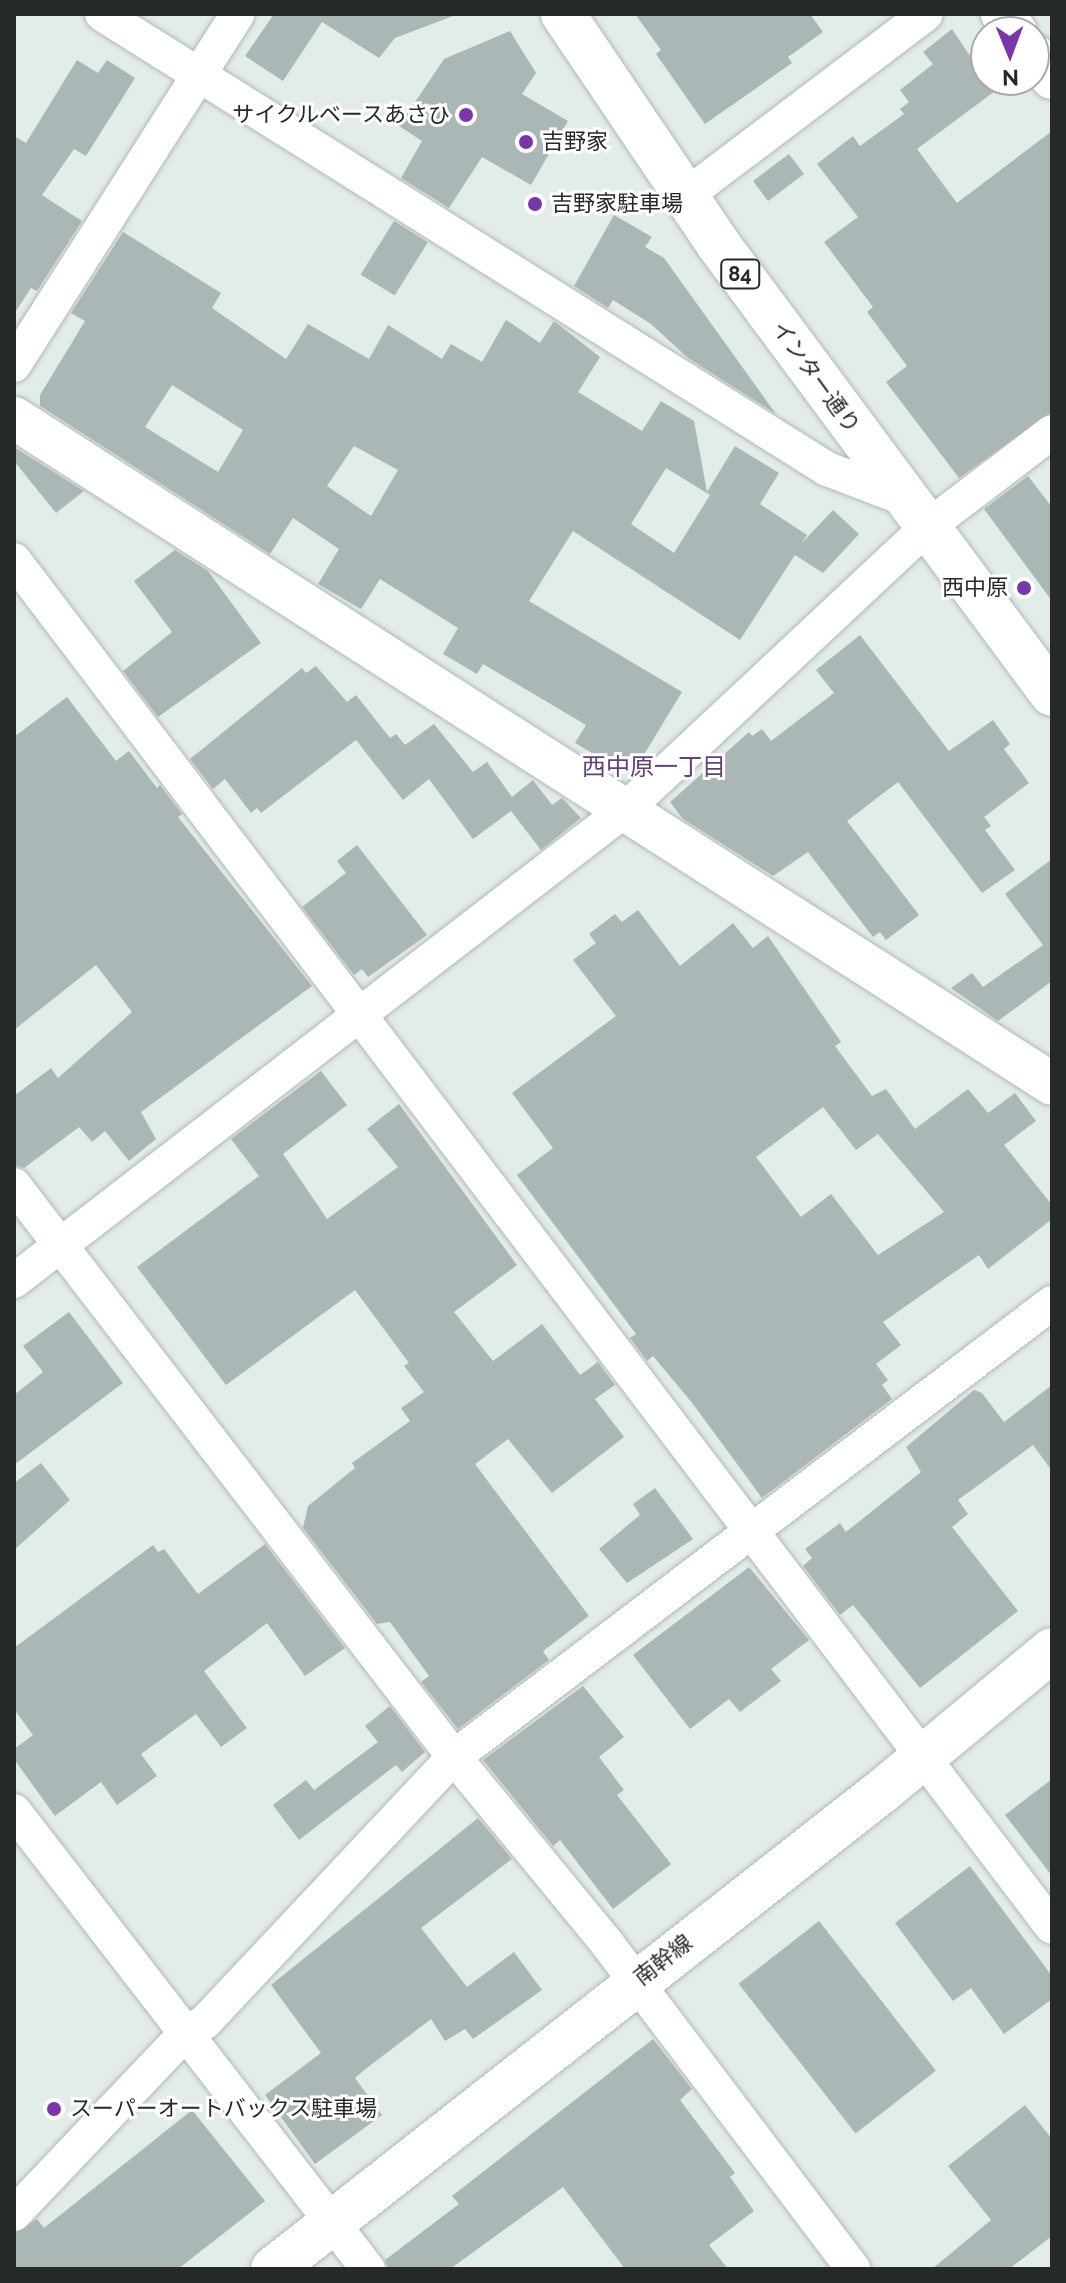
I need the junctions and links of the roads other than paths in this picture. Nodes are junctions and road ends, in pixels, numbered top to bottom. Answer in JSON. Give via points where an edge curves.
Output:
{"nodes":[{"id":1,"x":102,"y":14,"type":"edge"},
{"id":2,"x":238,"y":14,"type":"edge"},
{"id":3,"x":563,"y":14,"type":"edge"},
{"id":4,"x":926,"y":14,"type":"edge"},
{"id":5,"x":198,"y":77,"type":"junction"},
{"id":6,"x":684,"y":197,"type":"junction"},
{"id":7,"x":14,"y":365,"type":"edge"},
{"id":8,"x":14,"y":418,"type":"edge"},
{"id":9,"x":1052,"y":432,"type":"edge"},
{"id":10,"x":914,"y":513,"type":"junction"},
{"id":11,"x":14,"y":560,"type":"edge"},
{"id":12,"x":1052,"y":694,"type":"edge"},
{"id":13,"x":626,"y":809,"type":"junction"},
{"id":14,"x":360,"y":1016,"type":"junction"},
{"id":15,"x":1052,"y":1084,"type":"edge"},
{"id":16,"x":14,"y":1185,"type":"edge"},
{"id":17,"x":60,"y":1246,"type":"junction"},
{"id":18,"x":14,"y":1281,"type":"edge"},
{"id":19,"x":1052,"y":1303,"type":"edge"},
{"id":20,"x":755,"y":1531,"type":"junction"},
{"id":21,"x":1052,"y":1650,"type":"edge"},
{"id":22,"x":923,"y":1754,"type":"junction"},
{"id":23,"x":454,"y":1757,"type":"junction"},
{"id":24,"x":15,"y":1814,"type":"edge"},
{"id":25,"x":1052,"y":1927,"type":"edge"},
{"id":26,"x":634,"y":1982,"type":"junction"},
{"id":27,"x":185,"y":2034,"type":"junction"},
{"id":28,"x":14,"y":2214,"type":"edge"},
{"id":29,"x":332,"y":2222,"type":"junction"},
{"id":30,"x":273,"y":2269,"type":"edge"},
{"id":31,"x":368,"y":2269,"type":"edge"},
{"id":32,"x":853,"y":2269,"type":"edge"}],
"edges":[{"from":1,"to":5,"type":"street"},
{"from":2,"to":5,"type":"street"},
{"from":3,"to":6,"type":"main road","name":"インター通り","number":"84"},
{"from":4,"to":6,"type":"street"},
{"from":5,"to":7,"type":"street"},
{"from":5,"to":10,"type":"street","via":[[827,469]]},
{"from":6,"to":10,"type":"main road","name":"インター通り","number":"84"},
{"from":8,"to":13,"type":"street"},
{"from":9,"to":10,"type":"street"},
{"from":10,"to":12,"type":"main road","name":"インター通り","number":"84"},
{"from":10,"to":13,"type":"street"},
{"from":11,"to":14,"type":"street"},
{"from":13,"to":14,"type":"street"},
{"from":13,"to":15,"type":"street"},
{"from":14,"to":17,"type":"street"},
{"from":14,"to":20,"type":"street"},
{"from":16,"to":17,"type":"street"},
{"from":17,"to":18,"type":"street"},
{"from":17,"to":23,"type":"street"},
{"from":19,"to":20,"type":"street"},
{"from":20,"to":22,"type":"street"},
{"from":20,"to":23,"type":"street"},
{"from":21,"to":22,"type":"main road","name":"南幹線"},
{"from":22,"to":25,"type":"street"},
{"from":22,"to":26,"type":"main road","name":"南幹線"},
{"from":23,"to":26,"type":"street"},
{"from":23,"to":27,"type":"street","via":[[205,2022]]},
{"from":24,"to":27,"type":"street"},
{"from":26,"to":29,"type":"main road","name":"南幹線"},
{"from":26,"to":32,"type":"street"},
{"from":27,"to":28,"type":"street"},
{"from":27,"to":29,"type":"street"},
{"from":29,"to":30,"type":"main road","name":"南幹線"},
{"from":29,"to":31,"type":"street"}]}
